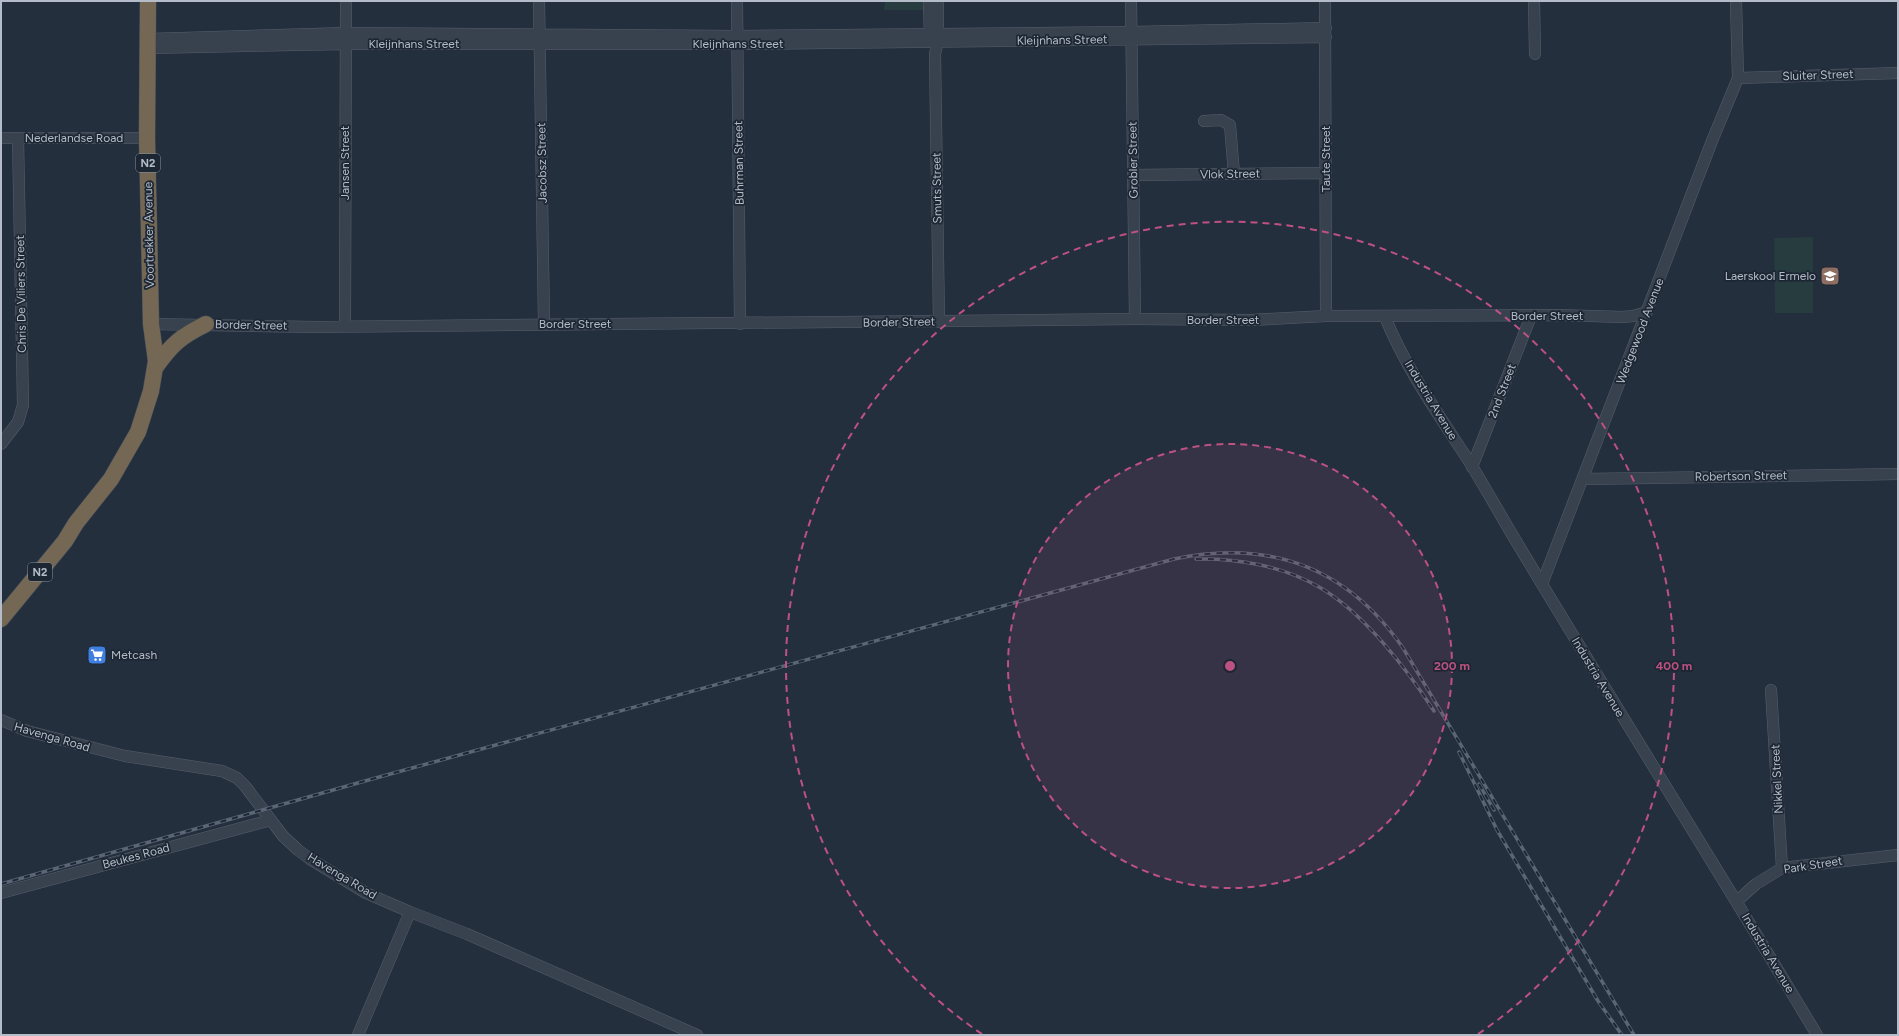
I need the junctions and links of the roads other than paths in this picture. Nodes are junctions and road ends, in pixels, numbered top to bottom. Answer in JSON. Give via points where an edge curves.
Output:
{"nodes":[{"id":1,"x":148,"y":1,"type":"edge"},
{"id":2,"x":346,"y":1,"type":"edge"},
{"id":3,"x":540,"y":1,"type":"edge"},
{"id":4,"x":737,"y":1,"type":"edge"},
{"id":5,"x":929,"y":1,"type":"edge"},
{"id":6,"x":938,"y":1,"type":"edge"},
{"id":7,"x":1131,"y":1,"type":"edge"},
{"id":8,"x":1325,"y":1,"type":"edge"},
{"id":9,"x":1534,"y":1,"type":"edge"},
{"id":10,"x":1736,"y":1,"type":"edge"},
{"id":11,"x":1326,"y":32,"type":"junction"},
{"id":12,"x":1132,"y":36,"type":"junction"},
{"id":13,"x":934,"y":38,"type":"junction"},
{"id":14,"x":345,"y":39,"type":"junction"},
{"id":15,"x":540,"y":39,"type":"junction"},
{"id":16,"x":737,"y":40,"type":"junction"},
{"id":17,"x":149,"y":43,"type":"junction"},
{"id":18,"x":1535,"y":54,"type":"dead end"},
{"id":19,"x":1898,"y":73,"type":"edge"},
{"id":20,"x":1738,"y":78,"type":"junction"},
{"id":21,"x":1204,"y":121,"type":"dead end"},
{"id":22,"x":1,"y":138,"type":"edge"},
{"id":23,"x":18,"y":138,"type":"junction"},
{"id":24,"x":147,"y":138,"type":"junction"},
{"id":25,"x":1326,"y":173,"type":"junction"},
{"id":26,"x":1234,"y":174,"type":"junction"},
{"id":27,"x":1133,"y":175,"type":"junction"},
{"id":28,"x":1647,"y":312,"type":"junction"},
{"id":29,"x":1326,"y":316,"type":"junction"},
{"id":30,"x":1531,"y":316,"type":"junction"},
{"id":31,"x":1386,"y":317,"type":"junction"},
{"id":32,"x":1135,"y":319,"type":"junction"},
{"id":33,"x":939,"y":322,"type":"junction"},
{"id":34,"x":151,"y":324,"type":"junction"},
{"id":35,"x":206,"y":324,"type":"junction"},
{"id":36,"x":544,"y":324,"type":"junction"},
{"id":37,"x":740,"y":324,"type":"junction"},
{"id":38,"x":345,"y":325,"type":"junction"},
{"id":39,"x":155,"y":368,"type":"junction"},
{"id":40,"x":1,"y":444,"type":"edge"},
{"id":41,"x":1472,"y":467,"type":"junction"},
{"id":42,"x":1898,"y":474,"type":"edge"},
{"id":43,"x":1584,"y":479,"type":"junction"},
{"id":44,"x":76,"y":523,"type":"junction"},
{"id":45,"x":1542,"y":584,"type":"junction"},
{"id":46,"x":1,"y":602,"type":"edge"},
{"id":47,"x":1,"y":619,"type":"edge"},
{"id":48,"x":1771,"y":690,"type":"dead end"},
{"id":49,"x":1,"y":720,"type":"edge"},
{"id":50,"x":271,"y":820,"type":"junction"},
{"id":51,"x":1898,"y":855,"type":"edge"},
{"id":52,"x":1782,"y":868,"type":"junction"},
{"id":53,"x":1,"y":893,"type":"edge"},
{"id":54,"x":1737,"y":901,"type":"junction"},
{"id":55,"x":410,"y":912,"type":"junction"},
{"id":56,"x":358,"y":1035,"type":"edge"},
{"id":57,"x":697,"y":1035,"type":"edge"},
{"id":58,"x":1817,"y":1035,"type":"edge"}],
"edges":[{"from":1,"to":17,"type":"highway","name":"Voortrekker Avenue","number":"N2"},
{"from":2,"to":14,"type":"street","name":"Jansen Street"},
{"from":3,"to":15,"type":"street","name":"Jacobsz Street"},
{"from":4,"to":16,"type":"street","name":"Buhrman Street"},
{"from":5,"to":13,"type":"street","name":"Smuts Street"},
{"from":6,"to":13,"type":"street","name":"Smuts Street"},
{"from":7,"to":12,"type":"street","name":"Grobler Street"},
{"from":8,"to":11,"type":"street","name":"Taute Street"},
{"from":9,"to":18,"type":"street"},
{"from":10,"to":20,"type":"street"},
{"from":11,"to":12,"type":"street","name":"Kleijnhans Street"},
{"from":11,"to":25,"type":"street","name":"Taute Street"},
{"from":12,"to":13,"type":"street","name":"Kleijnhans Street"},
{"from":12,"to":27,"type":"street","name":"Grobler Street"},
{"from":13,"to":16,"type":"street","name":"Kleijnhans Street"},
{"from":13,"to":33,"type":"street","name":"Smuts Street"},
{"from":14,"to":15,"type":"street","name":"Kleijnhans Street"},
{"from":14,"to":17,"type":"street","name":"Kleijnhans Street"},
{"from":14,"to":38,"type":"street","name":"Jansen Street"},
{"from":15,"to":16,"type":"street","name":"Kleijnhans Street"},
{"from":15,"to":36,"type":"street","name":"Jacobsz Street"},
{"from":16,"to":37,"type":"street","name":"Buhrman Street"},
{"from":17,"to":24,"type":"highway","name":"Voortrekker Avenue","number":"N2"},
{"from":19,"to":20,"type":"street","name":"Sluiter Street"},
{"from":20,"to":28,"type":"street","name":"Wedgewood Avenue"},
{"from":21,"to":26,"type":"street","via":[[1221,120],[1230,125]]},
{"from":22,"to":23,"type":"street","name":"Nederlandse Road"},
{"from":23,"to":24,"type":"street","name":"Nederlandse Road"},
{"from":23,"to":40,"type":"street","name":"Chris De Viliers Street","via":[[23,405],[18,422]]},
{"from":24,"to":34,"type":"highway","name":"Voortrekker Avenue","number":"N2"},
{"from":25,"to":26,"type":"street","name":"Vlok Street"},
{"from":25,"to":29,"type":"street","name":"Taute Street"},
{"from":26,"to":27,"type":"street","name":"Vlok Street"},
{"from":27,"to":32,"type":"street","name":"Grobler Street"},
{"from":28,"to":30,"type":"street","name":"Border Street","via":[[1623,317]]},
{"from":28,"to":43,"type":"street","name":"Wedgewood Avenue"},
{"from":29,"to":31,"type":"street","name":"Border Street"},
{"from":29,"to":32,"type":"street","name":"Border Street","via":[[1251,320]]},
{"from":30,"to":31,"type":"street","name":"Border Street"},
{"from":30,"to":41,"type":"street","name":"2nd Street"},
{"from":31,"to":41,"type":"street","name":"Industria Avenue","via":[[1424,393]]},
{"from":32,"to":33,"type":"street","name":"Border Street"},
{"from":33,"to":37,"type":"street","name":"Border Street"},
{"from":34,"to":35,"type":"street","name":"Border Street"},
{"from":34,"to":39,"type":"highway","number":"N2"},
{"from":35,"to":38,"type":"street","name":"Border Street","via":[[315,327]]},
{"from":35,"to":39,"type":"highway","via":[[175,342]]},
{"from":36,"to":37,"type":"street","name":"Border Street"},
{"from":36,"to":38,"type":"street","name":"Border Street"},
{"from":39,"to":44,"type":"highway","number":"N2","via":[[145,412],[132,445],[111,479]]},
{"from":41,"to":45,"type":"street","name":"Industria Avenue"},
{"from":42,"to":43,"type":"street","name":"Robertson Street"},
{"from":43,"to":45,"type":"street","name":"Wedgewood Avenue"},
{"from":44,"to":46,"type":"highway","number":"N2","via":[[53,542]]},
{"from":44,"to":47,"type":"highway","number":"N2","via":[[65,541]]},
{"from":45,"to":54,"type":"street","name":"Industria Avenue"},
{"from":48,"to":52,"type":"street","name":"Nikkel Street"},
{"from":49,"to":50,"type":"street","name":"Havenga Road","via":[[27,731],[125,756],[222,770],[245,786]]},
{"from":50,"to":53,"type":"street","name":"Beukes Road"},
{"from":50,"to":55,"type":"street","name":"Havenga Road","via":[[283,836],[310,859],[366,893]]},
{"from":51,"to":52,"type":"street","name":"Park Street"},
{"from":52,"to":54,"type":"street","name":"Park Street","via":[[1756,884]]},
{"from":54,"to":58,"type":"street","name":"Industria Avenue"},
{"from":55,"to":56,"type":"street"},
{"from":55,"to":57,"type":"street","name":"Havenga Road","via":[[467,934]]}]}
